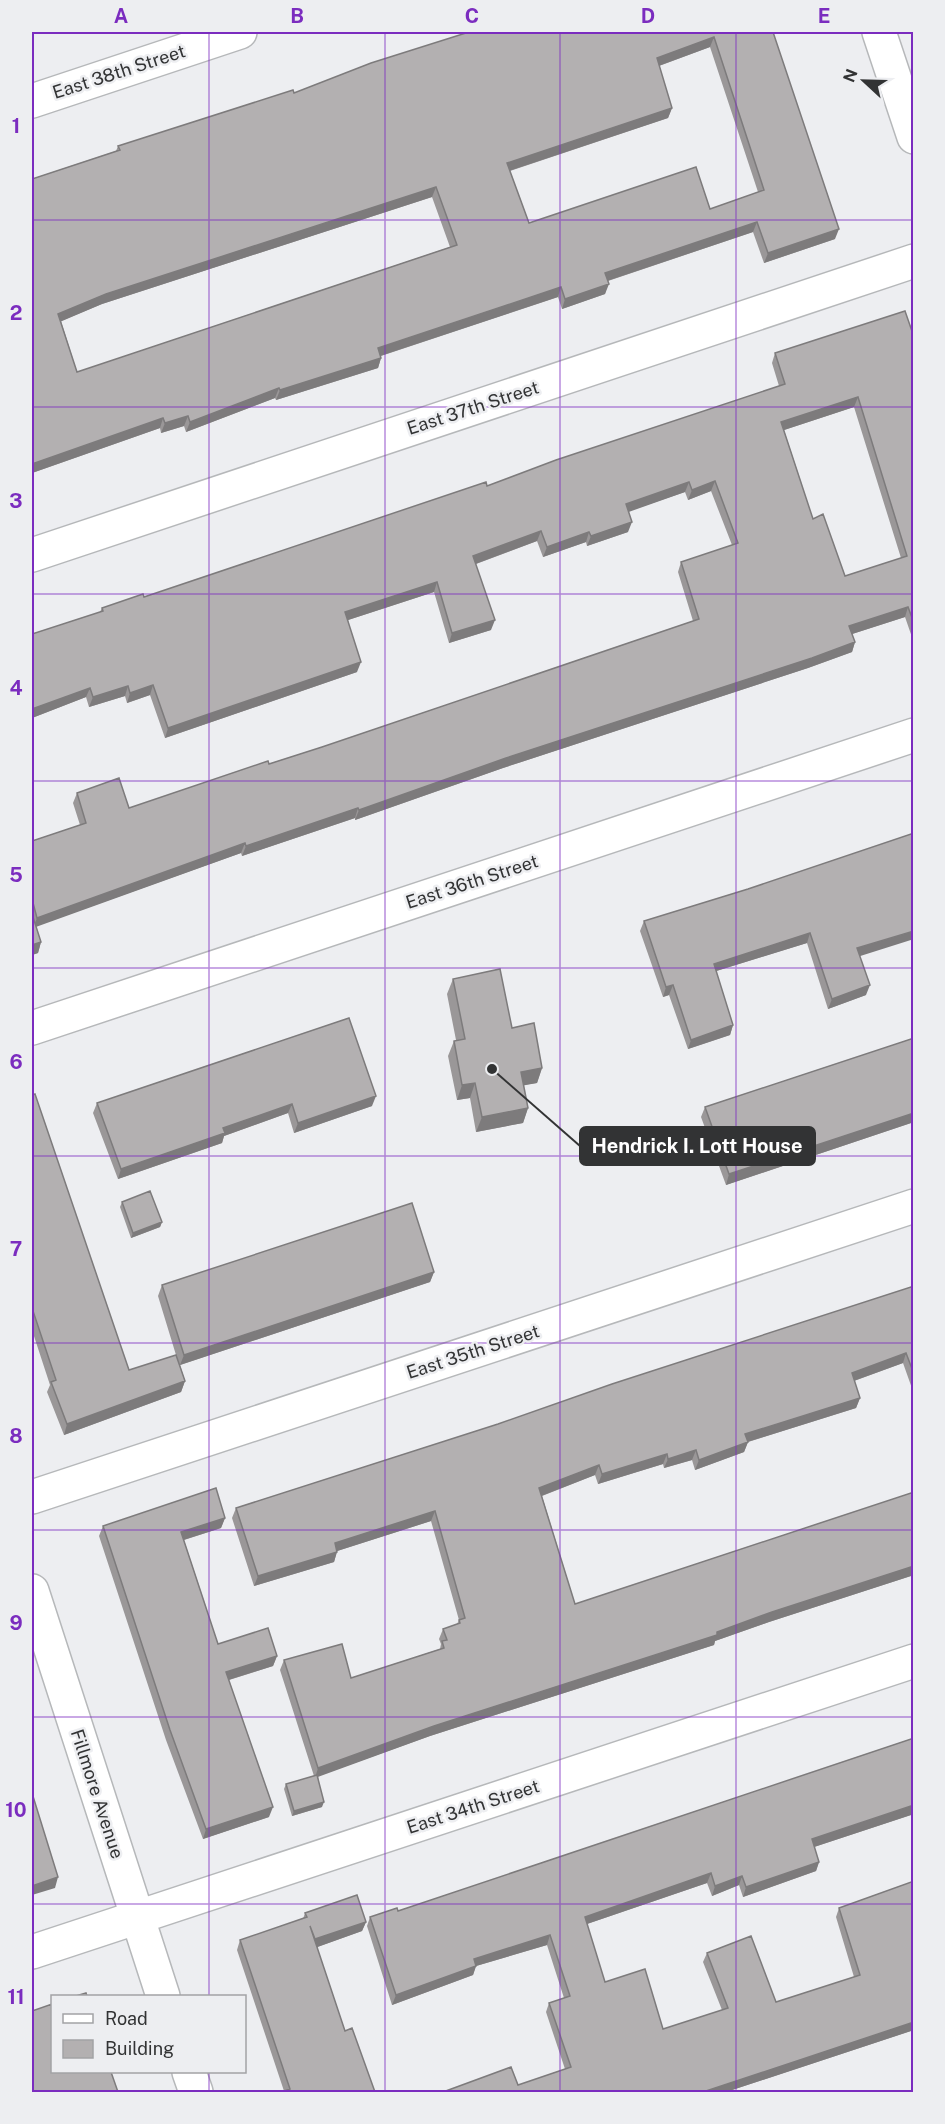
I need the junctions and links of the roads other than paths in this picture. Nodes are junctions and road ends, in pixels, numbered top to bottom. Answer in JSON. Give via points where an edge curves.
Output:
{"nodes":[{"id":1,"x":240,"y":32,"type":"edge"},
{"id":2,"x":879,"y":32,"type":"edge"},
{"id":3,"x":32,"y":101,"type":"edge"},
{"id":4,"x":914,"y":137,"type":"edge"},
{"id":5,"x":914,"y":261,"type":"edge"},
{"id":6,"x":32,"y":555,"type":"edge"},
{"id":7,"x":914,"y":735,"type":"edge"},
{"id":8,"x":32,"y":1029,"type":"edge"},
{"id":9,"x":914,"y":1206,"type":"edge"},
{"id":10,"x":32,"y":1497,"type":"edge"},
{"id":11,"x":32,"y":1592,"type":"edge"},
{"id":12,"x":914,"y":1661,"type":"edge"},
{"id":13,"x":136,"y":1918,"type":"junction"},
{"id":14,"x":32,"y":1952,"type":"edge"},
{"id":15,"x":164,"y":1995,"type":"edge"},
{"id":16,"x":189,"y":2073,"type":"edge"},
{"id":17,"x":196,"y":2092,"type":"edge"}],
"edges":[{"from":1,"to":3,"type":"street","name":"East 38th Street"},
{"from":2,"to":4,"type":"street"},
{"from":5,"to":6,"type":"street","name":"East 37th Street"},
{"from":7,"to":8,"type":"street","name":"East 36th Street"},
{"from":9,"to":10,"type":"street","name":"East 35th Street"},
{"from":11,"to":13,"type":"street","name":"Fillmore Avenue"},
{"from":12,"to":13,"type":"street","name":"East 34th Street"},
{"from":13,"to":14,"type":"street","name":"East 34th Street"},
{"from":13,"to":15,"type":"street","name":"Fillmore Avenue"},
{"from":16,"to":17,"type":"street"}]}
